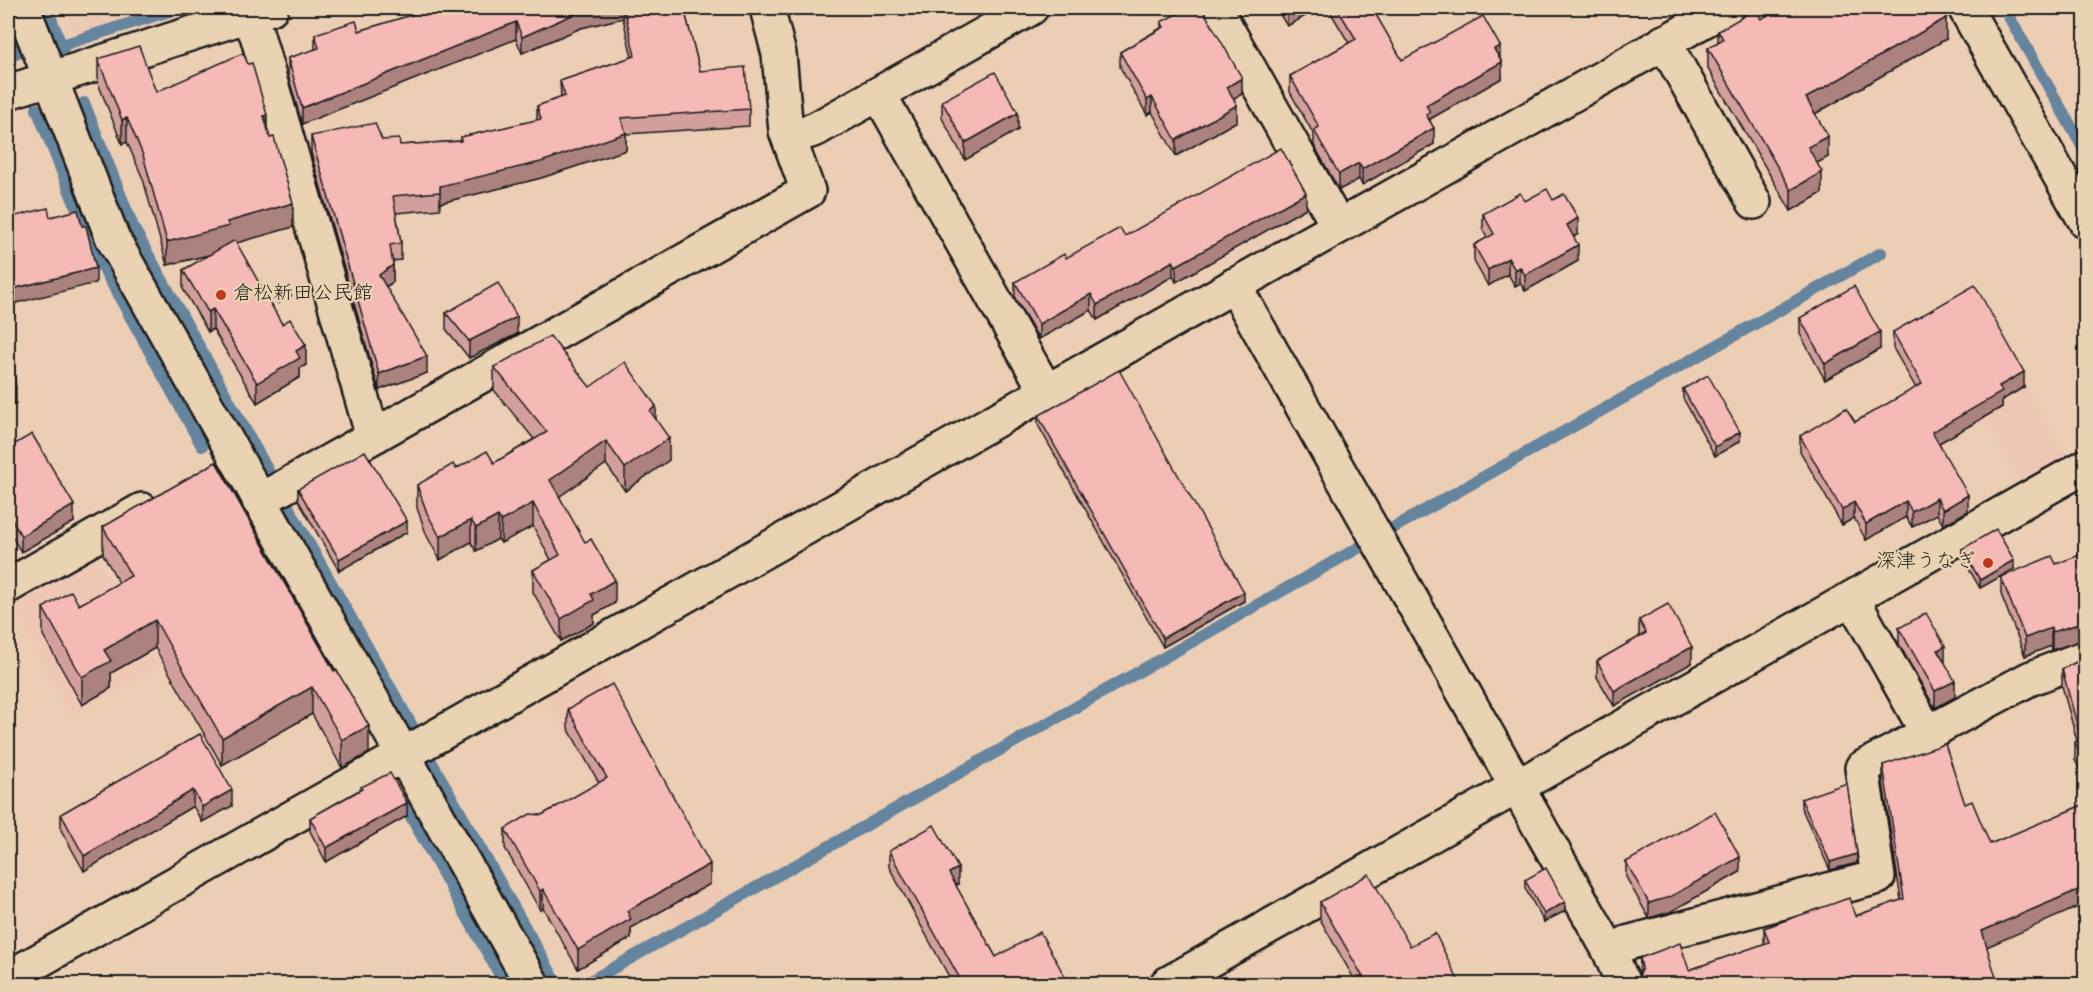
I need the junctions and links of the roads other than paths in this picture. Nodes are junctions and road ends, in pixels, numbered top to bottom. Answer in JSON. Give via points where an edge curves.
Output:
{"nodes":[{"id":1,"x":23,"y":8,"type":"edge"},
{"id":2,"x":767,"y":8,"type":"edge"},
{"id":3,"x":1031,"y":8,"type":"edge"},
{"id":4,"x":1215,"y":8,"type":"edge"},
{"id":5,"x":1726,"y":8,"type":"edge"},
{"id":6,"x":1965,"y":8,"type":"edge"},
{"id":7,"x":254,"y":10,"type":"edge"},
{"id":8,"x":1664,"y":42,"type":"junction"},
{"id":9,"x":50,"y":78,"type":"junction"},
{"id":10,"x":8,"y":92,"type":"edge"},
{"id":11,"x":879,"y":94,"type":"junction"},
{"id":12,"x":789,"y":138,"type":"junction"},
{"id":13,"x":1754,"y":202,"type":"dead end"},
{"id":14,"x":2085,"y":222,"type":"edge"},
{"id":15,"x":1338,"y":226,"type":"junction"},
{"id":16,"x":1234,"y":285,"type":"junction"},
{"id":17,"x":1046,"y":391,"type":"junction"},
{"id":18,"x":376,"y":435,"type":"junction"},
{"id":19,"x":2085,"y":466,"type":"edge"},
{"id":20,"x":173,"y":492,"type":"edge"},
{"id":21,"x":259,"y":501,"type":"junction"},
{"id":22,"x":8,"y":586,"type":"edge"},
{"id":23,"x":1852,"y":598,"type":"junction"},
{"id":24,"x":2085,"y":657,"type":"edge"},
{"id":25,"x":1928,"y":734,"type":"junction"},
{"id":26,"x":402,"y":755,"type":"junction"},
{"id":27,"x":1517,"y":787,"type":"junction"},
{"id":28,"x":1610,"y":952,"type":"junction"},
{"id":29,"x":8,"y":978,"type":"edge"},
{"id":30,"x":532,"y":984,"type":"edge"},
{"id":31,"x":1167,"y":984,"type":"edge"},
{"id":32,"x":1623,"y":984,"type":"edge"}],
"edges":[{"from":1,"to":9,"type":"street"},
{"from":2,"to":12,"type":"street","via":[[779,54]]},
{"from":3,"to":11,"type":"street"},
{"from":4,"to":15,"type":"street"},
{"from":5,"to":8,"type":"street"},
{"from":6,"to":14,"type":"street"},
{"from":7,"to":9,"type":"street"},
{"from":7,"to":18,"type":"street","via":[[257,35],[369,423]]},
{"from":8,"to":13,"type":"street"},
{"from":8,"to":15,"type":"street"},
{"from":9,"to":10,"type":"street"},
{"from":9,"to":21,"type":"street","via":[[113,239],[224,463]]},
{"from":11,"to":12,"type":"street","via":[[816,129]]},
{"from":11,"to":17,"type":"street"},
{"from":12,"to":18,"type":"street","via":[[808,191]]},
{"from":15,"to":16,"type":"street"},
{"from":16,"to":17,"type":"street"},
{"from":16,"to":27,"type":"street"},
{"from":17,"to":26,"type":"street"},
{"from":18,"to":21,"type":"street"},
{"from":19,"to":23,"type":"street"},
{"from":20,"to":22,"type":"street"},
{"from":21,"to":26,"type":"street"},
{"from":23,"to":25,"type":"street"},
{"from":23,"to":27,"type":"street"},
{"from":24,"to":25,"type":"street","via":[[2029,679]]},
{"from":25,"to":28,"type":"street","via":[[1863,768],[1878,878],[1627,943]]},
{"from":26,"to":29,"type":"street"},
{"from":26,"to":30,"type":"street"},
{"from":27,"to":28,"type":"street"},
{"from":27,"to":31,"type":"street"},
{"from":28,"to":32,"type":"street"}]}
